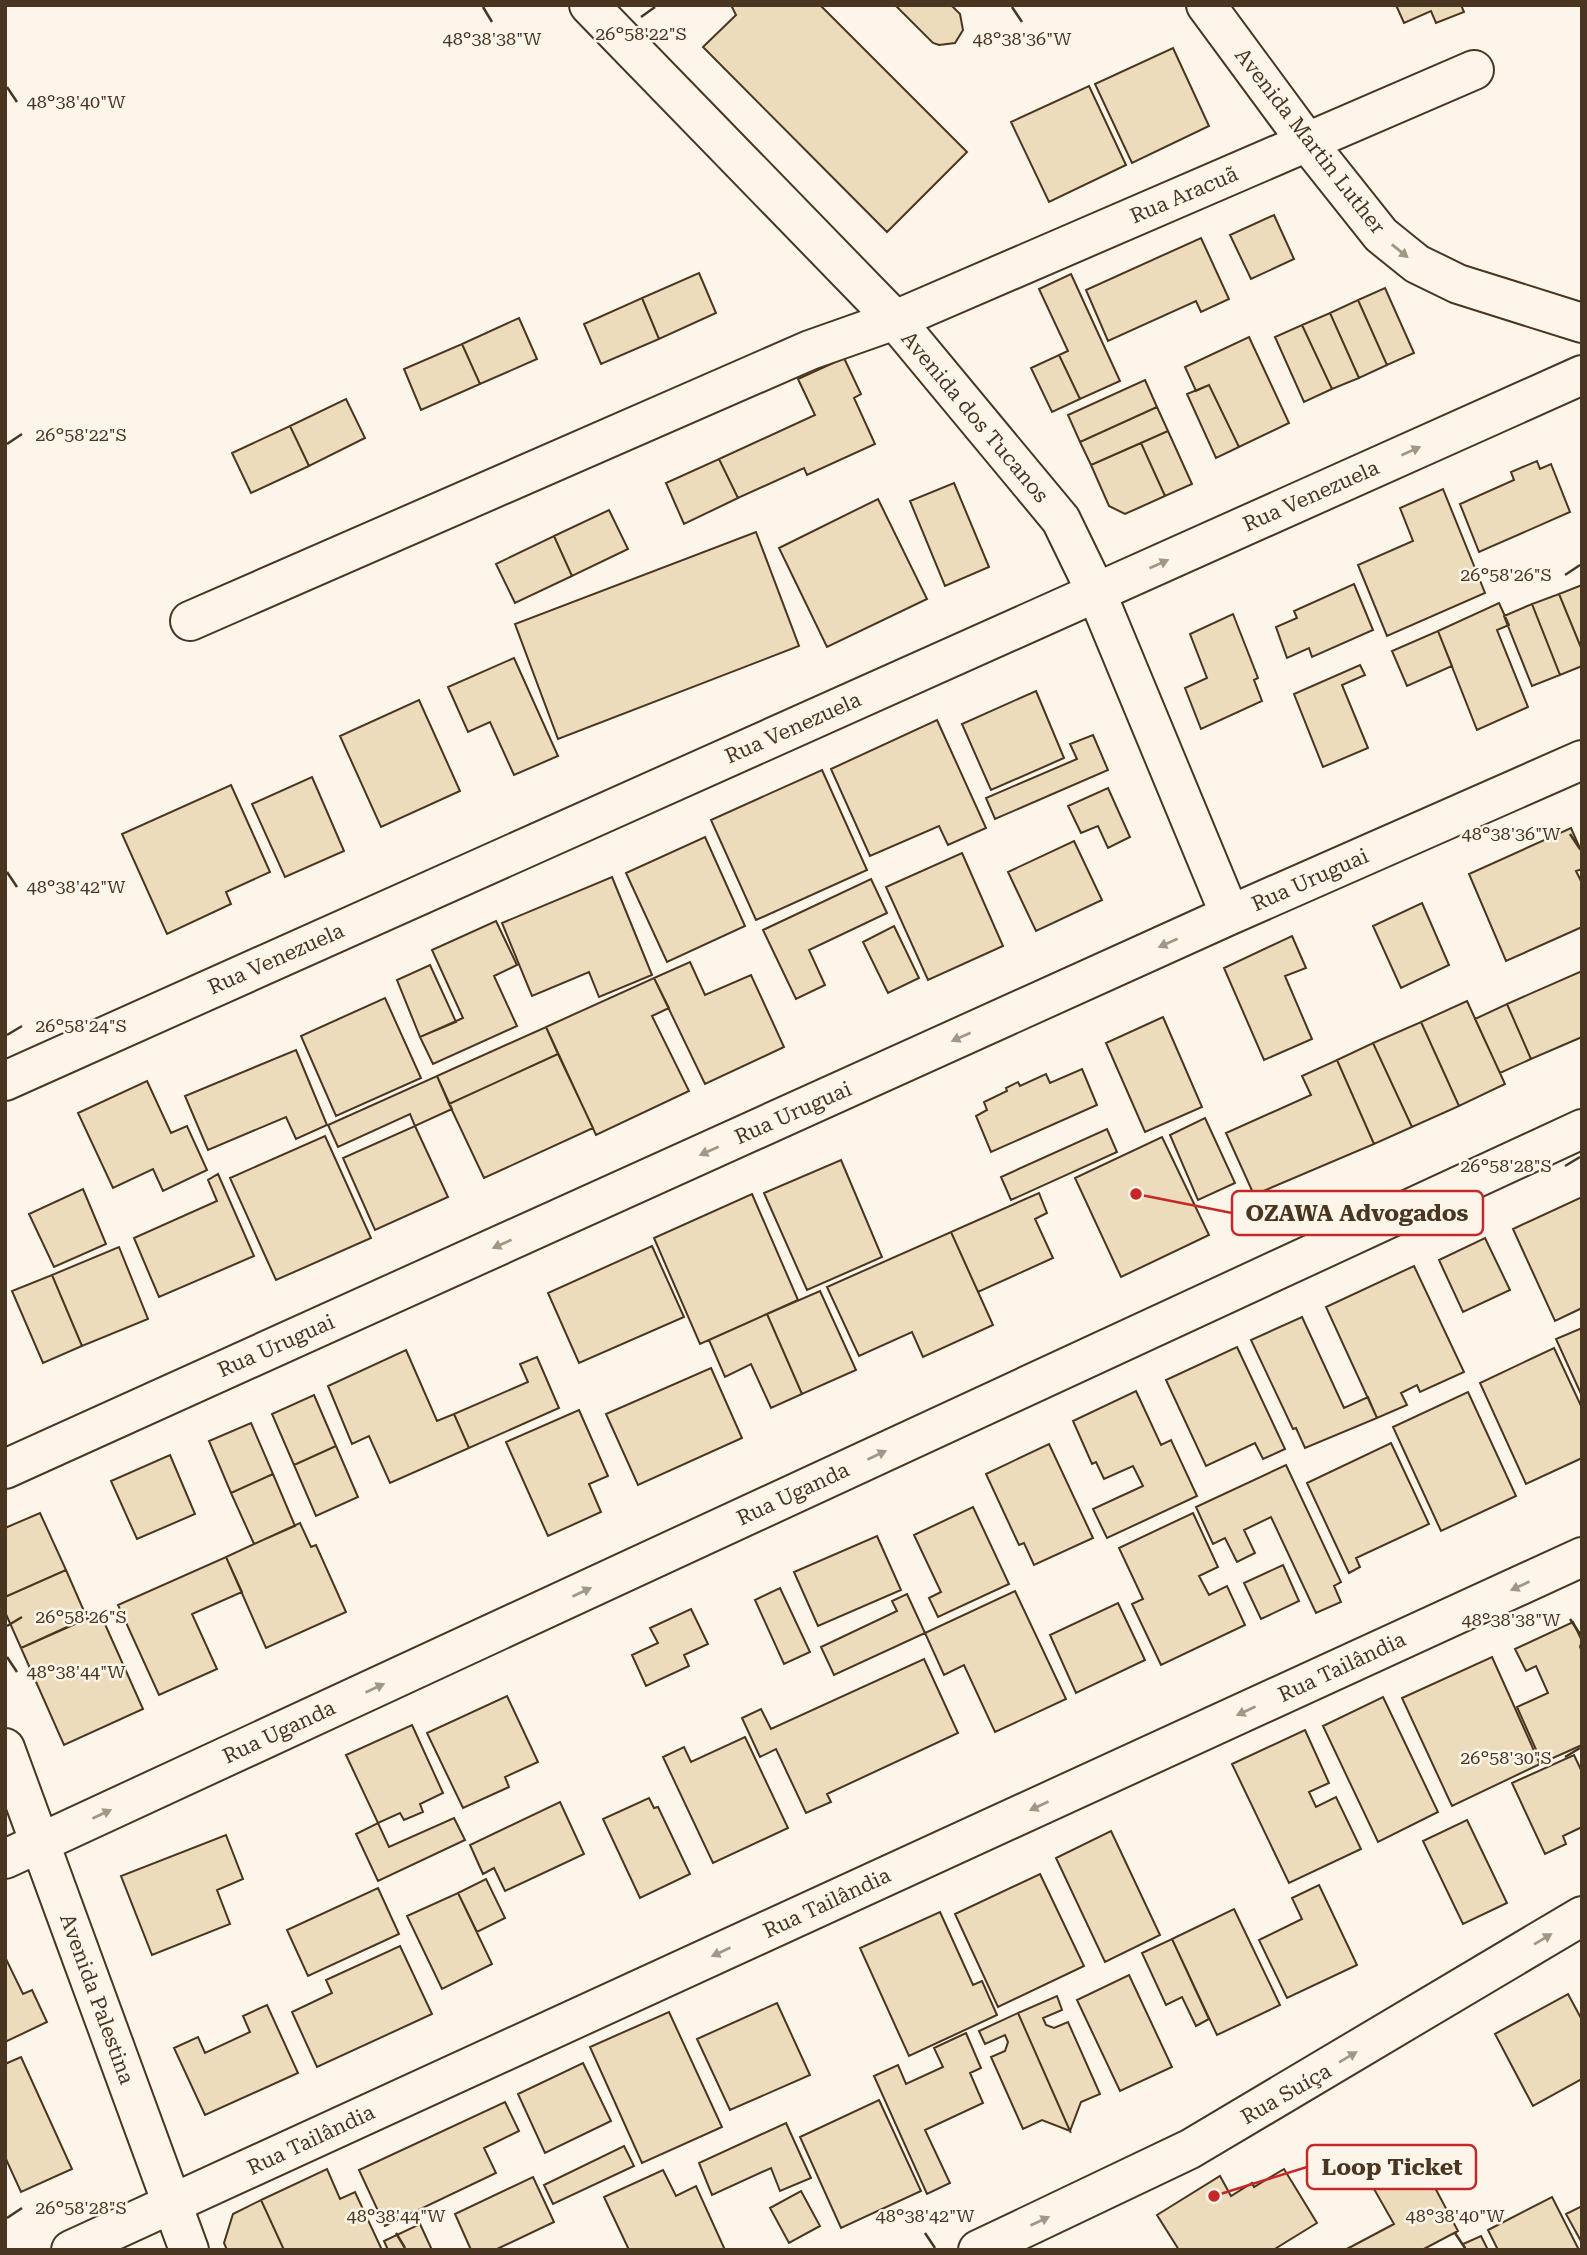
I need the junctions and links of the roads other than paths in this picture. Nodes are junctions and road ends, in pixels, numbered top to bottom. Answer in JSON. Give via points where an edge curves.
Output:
{"nodes":[{"id":1,"x":589,"y":5,"type":"edge"},
{"id":2,"x":1206,"y":5,"type":"edge"},
{"id":3,"x":1474,"y":70,"type":"dead end"},
{"id":4,"x":1307,"y":142,"type":"junction"},
{"id":5,"x":895,"y":320,"type":"junction"},
{"id":6,"x":1582,"y":323,"type":"edge"},
{"id":7,"x":1582,"y":375,"type":"edge"},
{"id":8,"x":1096,"y":592,"type":"junction"},
{"id":9,"x":190,"y":621,"type":"dead end"},
{"id":10,"x":1582,"y":760,"type":"edge"},
{"id":11,"x":1230,"y":915,"type":"junction"},
{"id":12,"x":5,"y":1081,"type":"edge"},
{"id":13,"x":1582,"y":1129,"type":"edge"},
{"id":14,"x":5,"y":1469,"type":"edge"},
{"id":15,"x":1582,"y":1557,"type":"edge"},
{"id":16,"x":5,"y":1748,"type":"edge"},
{"id":17,"x":40,"y":1843,"type":"junction"},
{"id":18,"x":5,"y":1859,"type":"edge"},
{"id":19,"x":1582,"y":1916,"type":"edge"},
{"id":20,"x":172,"y":2204,"type":"junction"},
{"id":21,"x":71,"y":2250,"type":"edge"},
{"id":22,"x":189,"y":2250,"type":"edge"},
{"id":23,"x":978,"y":2250,"type":"edge"}],
"edges":[{"from":1,"to":5,"type":"street","name":"Avenida dos Tucanos"},
{"from":2,"to":4,"type":"street","name":"Avenida Martin Luther"},
{"from":3,"to":4,"type":"street","name":"Rua Aracuã"},
{"from":4,"to":5,"type":"street","name":"Rua Aracuã"},
{"from":4,"to":6,"type":"street","name":"Avenida Martin Luther","one_way":true,"via":[[1381,235],[1417,264],[1458,284]]},
{"from":5,"to":8,"type":"street","name":"Avenida dos Tucanos","via":[[1061,520]]},
{"from":5,"to":9,"type":"street","name":"Rua Aracuã","via":[[810,350]]},
{"from":8,"to":7,"type":"street","name":"Rua Venezuela","one_way":true},
{"from":8,"to":11,"type":"street","name":"Avenida dos Tucanos"},
{"from":8,"to":12,"type":"street","name":"Rua Venezuela"},
{"from":10,"to":11,"type":"street","name":"Rua Uruguai"},
{"from":11,"to":14,"type":"street","name":"Rua Uruguai","one_way":true},
{"from":17,"to":13,"type":"street","name":"Rua Uganda","one_way":true},
{"from":15,"to":20,"type":"street","name":"Rua Tailândia","one_way":true},
{"from":16,"to":17,"type":"street","name":"Avenida Palestina"},
{"from":17,"to":18,"type":"street","name":"Rua Uganda"},
{"from":17,"to":20,"type":"street","name":"Avenida Palestina"},
{"from":23,"to":19,"type":"street","name":"Rua Suíça","one_way":true,"via":[[1190,2149]]},
{"from":20,"to":21,"type":"street","name":"Rua Tailândia"},
{"from":20,"to":22,"type":"street","name":"Avenida Palestina"}]}
